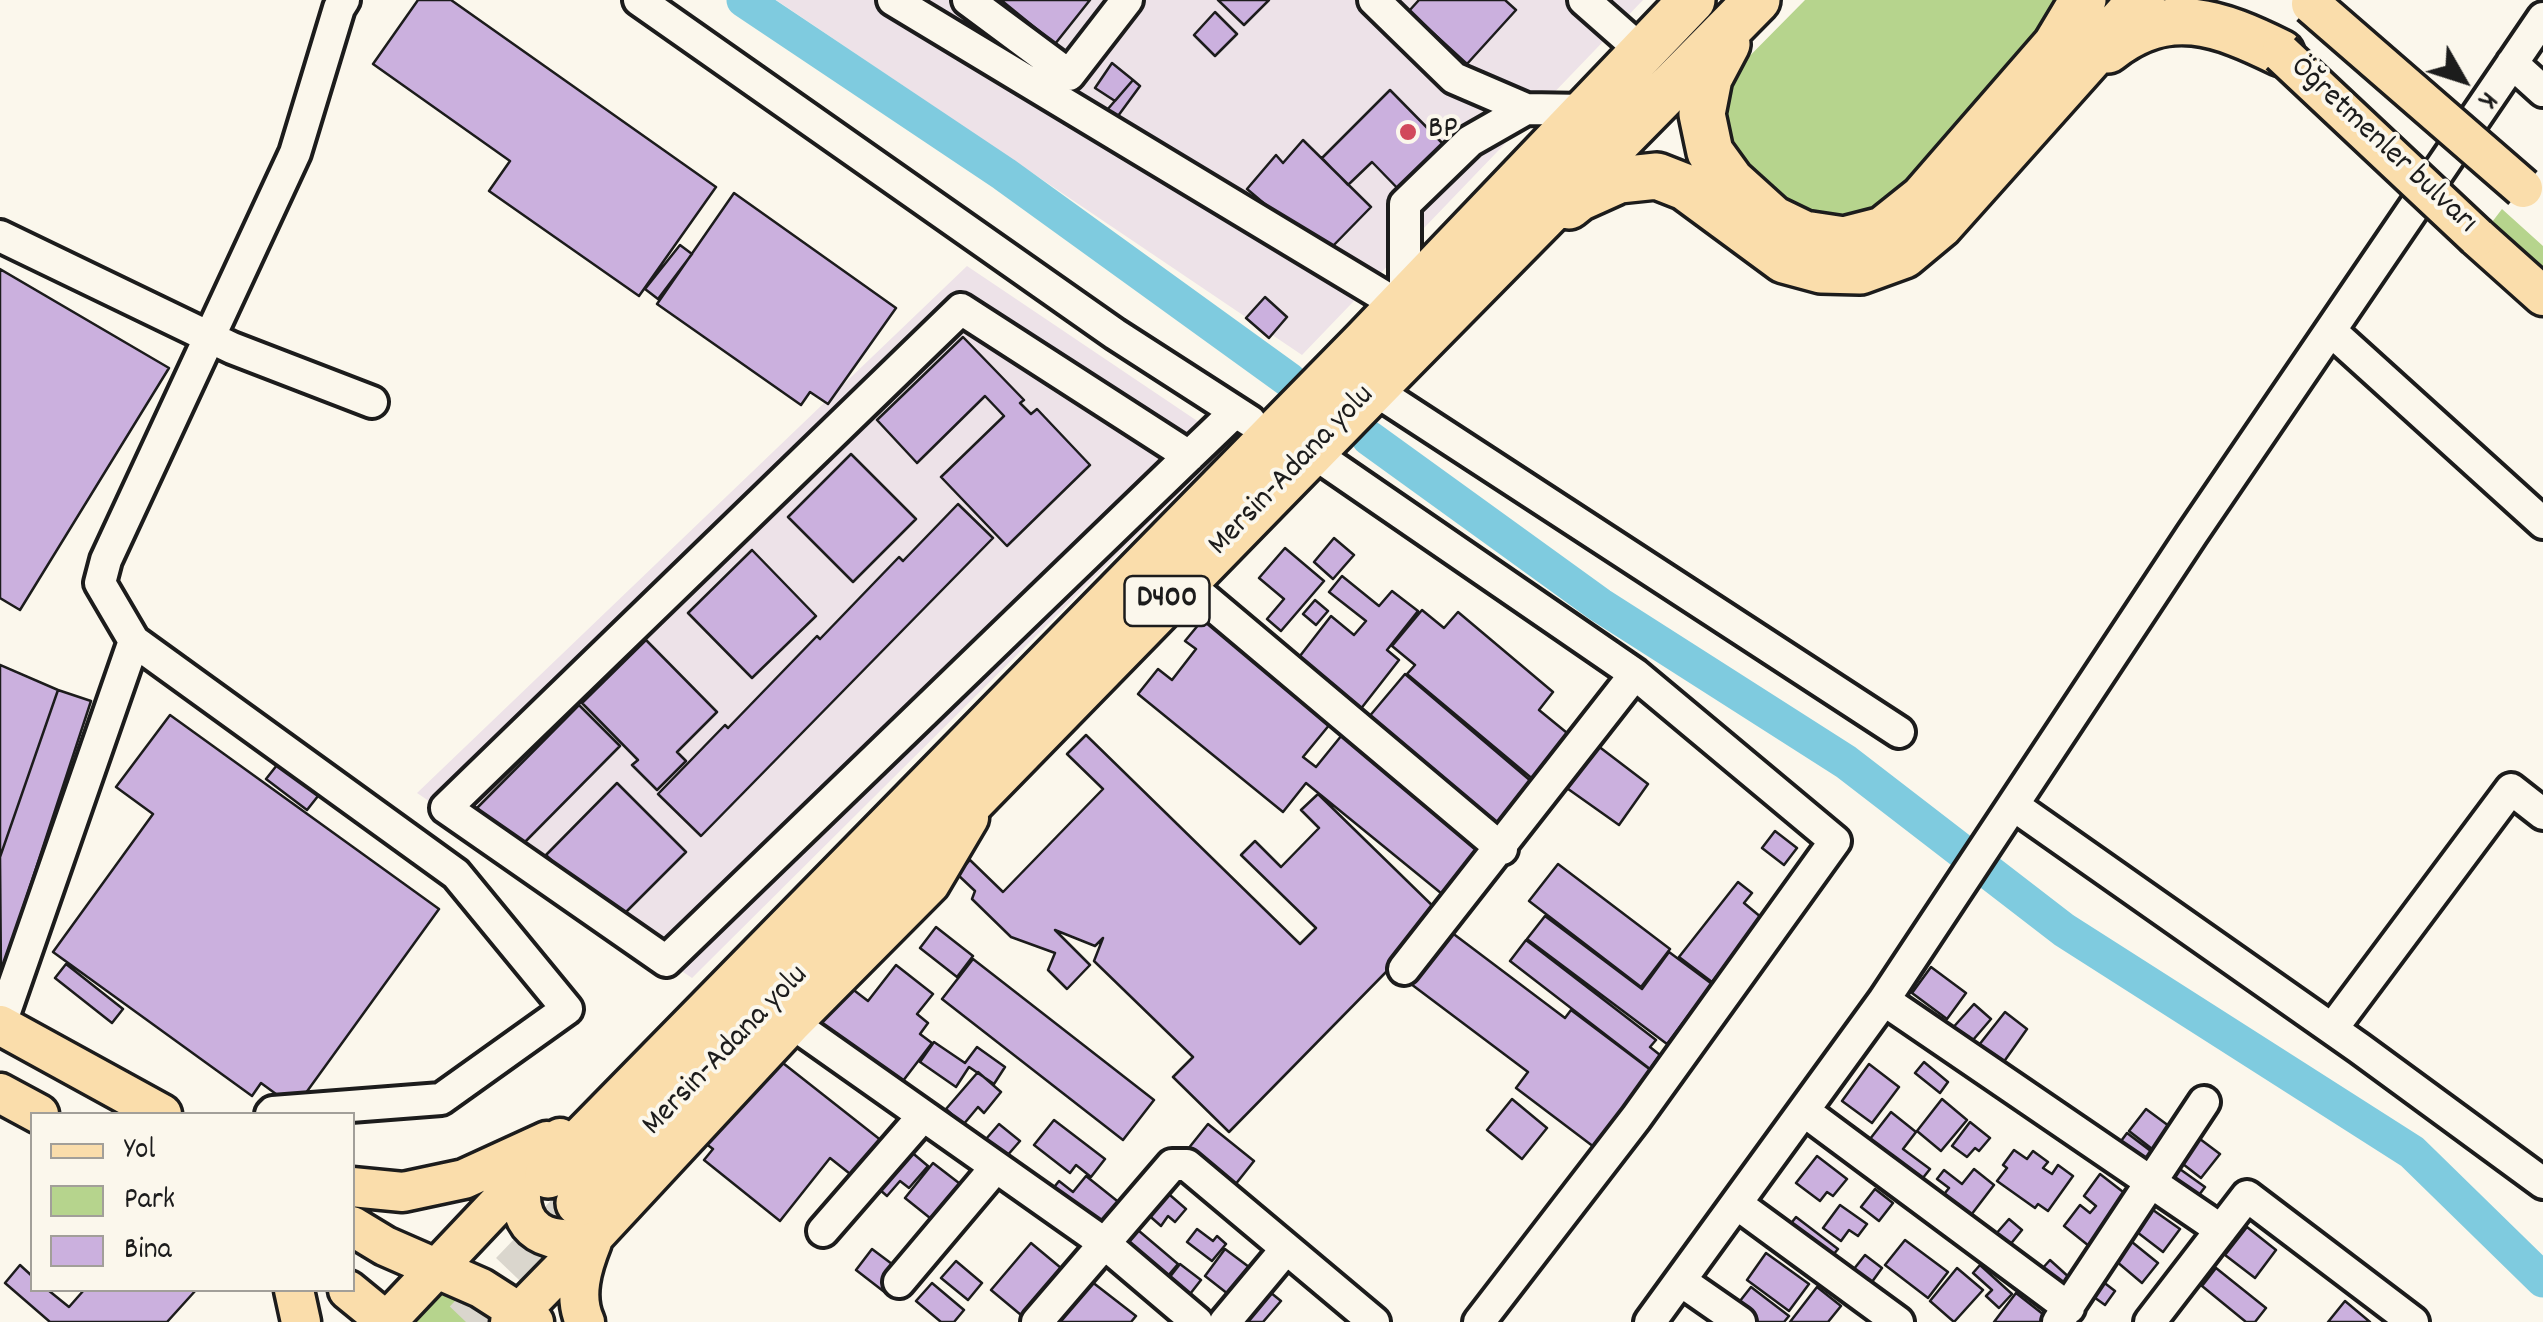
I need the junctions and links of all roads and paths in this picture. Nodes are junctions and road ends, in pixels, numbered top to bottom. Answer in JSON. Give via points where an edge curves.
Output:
{"nodes":[{"id":1,"x":344,"y":0,"type":"edge"},
{"id":2,"x":639,"y":0,"type":"edge"},
{"id":3,"x":893,"y":0,"type":"edge"},
{"id":4,"x":968,"y":0,"type":"edge"},
{"id":5,"x":1128,"y":0,"type":"edge"},
{"id":6,"x":1374,"y":0,"type":"edge"},
{"id":7,"x":1692,"y":0,"type":"edge"},
{"id":8,"x":1757,"y":0,"type":"edge"},
{"id":9,"x":1767,"y":0,"type":"edge"},
{"id":10,"x":2083,"y":0,"type":"edge"},
{"id":11,"x":2140,"y":0,"type":"edge"},
{"id":12,"x":2220,"y":0,"type":"edge"},
{"id":13,"x":2308,"y":2,"type":"edge"},
{"id":14,"x":1604,"y":6,"type":"edge"},
{"id":15,"x":2543,"y":18,"type":"edge"},
{"id":16,"x":1643,"y":52,"type":"junction"},
{"id":17,"x":2281,"y":54,"type":"junction"},
{"id":18,"x":2512,"y":63,"type":"junction"},
{"id":19,"x":2064,"y":86,"type":"junction"},
{"id":20,"x":2543,"y":91,"type":"edge"},
{"id":21,"x":1526,"y":110,"type":"junction"},
{"id":22,"x":1587,"y":110,"type":"junction"},
{"id":23,"x":2533,"y":197,"type":"edge"},
{"id":24,"x":0,"y":236,"type":"edge"},
{"id":25,"x":2543,"y":296,"type":"edge"},
{"id":26,"x":1402,"y":303,"type":"junction"},
{"id":27,"x":2332,"y":331,"type":"junction"},
{"id":28,"x":210,"y":338,"type":"junction"},
{"id":29,"x":1382,"y":380,"type":"junction"},
{"id":30,"x":372,"y":402,"type":"dead end"},
{"id":31,"x":1235,"y":412,"type":"junction"},
{"id":32,"x":1292,"y":444,"type":"junction"},
{"id":33,"x":1189,"y":456,"type":"junction"},
{"id":34,"x":2543,"y":523,"type":"edge"},
{"id":35,"x":1185,"y":582,"type":"junction"},
{"id":36,"x":134,"y":641,"type":"junction"},
{"id":37,"x":1636,"y":674,"type":"junction"},
{"id":38,"x":1899,"y":732,"type":"dead end"},
{"id":39,"x":977,"y":767,"type":"junction"},
{"id":40,"x":2014,"y":806,"type":"junction"},
{"id":41,"x":2543,"y":814,"type":"edge"},
{"id":42,"x":1501,"y":848,"type":"junction"},
{"id":43,"x":1404,"y":968,"type":"dead end"},
{"id":44,"x":1884,"y":1000,"type":"junction"},
{"id":45,"x":792,"y":1024,"type":"junction"},
{"id":46,"x":0,"y":1025,"type":"edge"},
{"id":47,"x":2332,"y":1029,"type":"junction"},
{"id":48,"x":0,"y":1093,"type":"edge"},
{"id":49,"x":2204,"y":1102,"type":"dead end"},
{"id":50,"x":1804,"y":1111,"type":"junction"},
{"id":51,"x":35,"y":1112,"type":"edge"},
{"id":52,"x":158,"y":1112,"type":"edge"},
{"id":53,"x":274,"y":1112,"type":"edge"},
{"id":54,"x":923,"y":1116,"type":"junction"},
{"id":55,"x":996,"y":1167,"type":"junction"},
{"id":56,"x":2151,"y":1182,"type":"junction"},
{"id":57,"x":2543,"y":1183,"type":"edge"},
{"id":58,"x":561,"y":1186,"type":"junction"},
{"id":59,"x":355,"y":1187,"type":"edge"},
{"id":60,"x":1737,"y":1204,"type":"junction"},
{"id":61,"x":355,"y":1228,"type":"edge"},
{"id":62,"x":2221,"y":1230,"type":"junction"},
{"id":63,"x":823,"y":1231,"type":"dead end"},
{"id":64,"x":1104,"y":1243,"type":"junction"},
{"id":65,"x":1286,"y":1249,"type":"junction"},
{"id":66,"x":437,"y":1269,"type":"junction"},
{"id":67,"x":1681,"y":1281,"type":"junction"},
{"id":68,"x":899,"y":1282,"type":"dead end"},
{"id":69,"x":294,"y":1292,"type":"edge"},
{"id":70,"x":350,"y":1292,"type":"edge"},
{"id":71,"x":2063,"y":1315,"type":"edge"},
{"id":72,"x":521,"y":1319,"type":"edge"},
{"id":73,"x":582,"y":1319,"type":"edge"},
{"id":74,"x":301,"y":1322,"type":"edge"},
{"id":75,"x":387,"y":1322,"type":"edge"},
{"id":76,"x":1036,"y":1322,"type":"edge"},
{"id":77,"x":1197,"y":1322,"type":"edge"},
{"id":78,"x":1226,"y":1322,"type":"edge"},
{"id":79,"x":1374,"y":1322,"type":"edge"},
{"id":80,"x":1479,"y":1322,"type":"edge"},
{"id":81,"x":1650,"y":1322,"type":"edge"},
{"id":82,"x":1740,"y":1322,"type":"edge"},
{"id":83,"x":1898,"y":1322,"type":"edge"},
{"id":84,"x":2150,"y":1322,"type":"edge"},
{"id":85,"x":2414,"y":1322,"type":"edge"}],
"edges":[{"from":1,"to":28,"type":"street","via":[[294,153]]},
{"from":2,"to":31,"type":"street"},
{"from":3,"to":26,"type":"street"},
{"from":4,"to":5,"type":"street","via":[[1069,74]]},
{"from":6,"to":21,"type":"street","via":[[1454,78]]},
{"from":7,"to":16,"type":"highway","name":"Mersin-Adana yolu","number":"D400"},
{"from":8,"to":29,"type":"highway","name":"Mersin-Adana yolu","number":"D400"},
{"from":9,"to":10,"type":"highway","via":[[1728,42],[1708,78],[1702,114],[1710,152],[1773,218],[1804,234],[1844,240],[1883,230],[1923,198],[2056,45]]},
{"from":11,"to":19,"type":"highway"},
{"from":12,"to":17,"type":"main road","name":"Öğretmenler bulvarı"},
{"from":13,"to":23,"type":"main road","name":"Öğretmenler bulvarı","bridge":true},
{"from":14,"to":16,"type":"street"},
{"from":15,"to":18,"type":"street"},
{"from":16,"to":22,"type":"highway","name":"Mersin-Adana yolu","number":"D400"},
{"from":17,"to":19,"type":"highway","via":[[2244,35],[2174,20],[2126,36]]},
{"from":17,"to":25,"type":"main road","name":"Öğretmenler bulvarı","bridge":true},
{"from":18,"to":20,"type":"street"},
{"from":18,"to":27,"type":"street"},
{"from":19,"to":29,"type":"highway","via":[[1940,225],[1904,255],[1860,271],[1821,270],[1784,260],[1685,187],[1656,176],[1619,180],[1578,198]]},
{"from":21,"to":22,"type":"street"},
{"from":21,"to":26,"type":"street","via":[[1470,140],[1405,204]]},
{"from":22,"to":26,"type":"highway","name":"Mersin-Adana yolu","number":"D400"},
{"from":24,"to":28,"type":"street"},
{"from":26,"to":32,"type":"highway","name":"Mersin-Adana yolu","number":"D400"},
{"from":27,"to":34,"type":"street"},
{"from":27,"to":40,"type":"street"},
{"from":28,"to":30,"type":"street"},
{"from":28,"to":36,"type":"street","via":[[100,583]]},
{"from":29,"to":32,"type":"highway","name":"Mersin-Adana yolu","number":"D400"},
{"from":29,"to":38,"type":"street"},
{"from":31,"to":32,"type":"street"},
{"from":31,"to":33,"type":"street"},
{"from":32,"to":35,"type":"highway","name":"Mersin-Adana yolu","number":"D400"},
{"from":32,"to":37,"type":"street"},
{"from":32,"to":39,"type":"highway","name":"Mersin-Adana yolu","number":"D400"},
{"from":33,"to":33,"type":"street","via":[[961,309],[446,808],[666,960]]},
{"from":35,"to":39,"type":"highway","name":"Mersin-Adana yolu","number":"D400"},
{"from":35,"to":42,"type":"street"},
{"from":36,"to":46,"type":"street"},
{"from":36,"to":53,"type":"street","via":[[456,874],[568,1009],[441,1099]]},
{"from":37,"to":42,"type":"street"},
{"from":37,"to":80,"type":"street","via":[[1836,842]]},
{"from":39,"to":45,"type":"main road","via":[[930,884]]},
{"from":39,"to":58,"type":"highway","name":"Mersin-Adana yolu","number":"D400"},
{"from":40,"to":44,"type":"street"},
{"from":40,"to":47,"type":"street"},
{"from":41,"to":47,"type":"street","via":[[2511,790]]},
{"from":42,"to":43,"type":"street"},
{"from":44,"to":50,"type":"street"},
{"from":44,"to":56,"type":"street"},
{"from":45,"to":54,"type":"street"},
{"from":45,"to":58,"type":"main road"},
{"from":46,"to":52,"type":"main road"},
{"from":47,"to":57,"type":"street"},
{"from":48,"to":51,"type":"main road"},
{"from":49,"to":56,"type":"street"},
{"from":50,"to":60,"type":"street"},
{"from":50,"to":71,"type":"street"},
{"from":54,"to":55,"type":"street"},
{"from":54,"to":63,"type":"street"},
{"from":55,"to":64,"type":"street"},
{"from":55,"to":68,"type":"street"},
{"from":56,"to":62,"type":"street"},
{"from":56,"to":71,"type":"street"},
{"from":58,"to":59,"type":"main road","via":[[464,1179],[403,1192]]},
{"from":58,"to":66,"type":"main road"},
{"from":58,"to":72,"type":"main road"},
{"from":58,"to":73,"type":"main road","via":[[580,1272]]},
{"from":60,"to":67,"type":"street"},
{"from":60,"to":83,"type":"street"},
{"from":61,"to":66,"type":"main road"},
{"from":62,"to":84,"type":"street"},
{"from":62,"to":85,"type":"street","via":[[2247,1196]]},
{"from":64,"to":65,"type":"street","via":[[1172,1165],[1188,1165]]},
{"from":64,"to":76,"type":"street"},
{"from":64,"to":77,"type":"street"},
{"from":65,"to":78,"type":"street"},
{"from":65,"to":79,"type":"street"},
{"from":66,"to":72,"type":"main road","via":[[481,1288]]},
{"from":66,"to":75,"type":"main road"},
{"from":67,"to":81,"type":"street"},
{"from":67,"to":82,"type":"street"},
{"from":69,"to":74,"type":"main road"},
{"from":70,"to":75,"type":"main road"}]}
